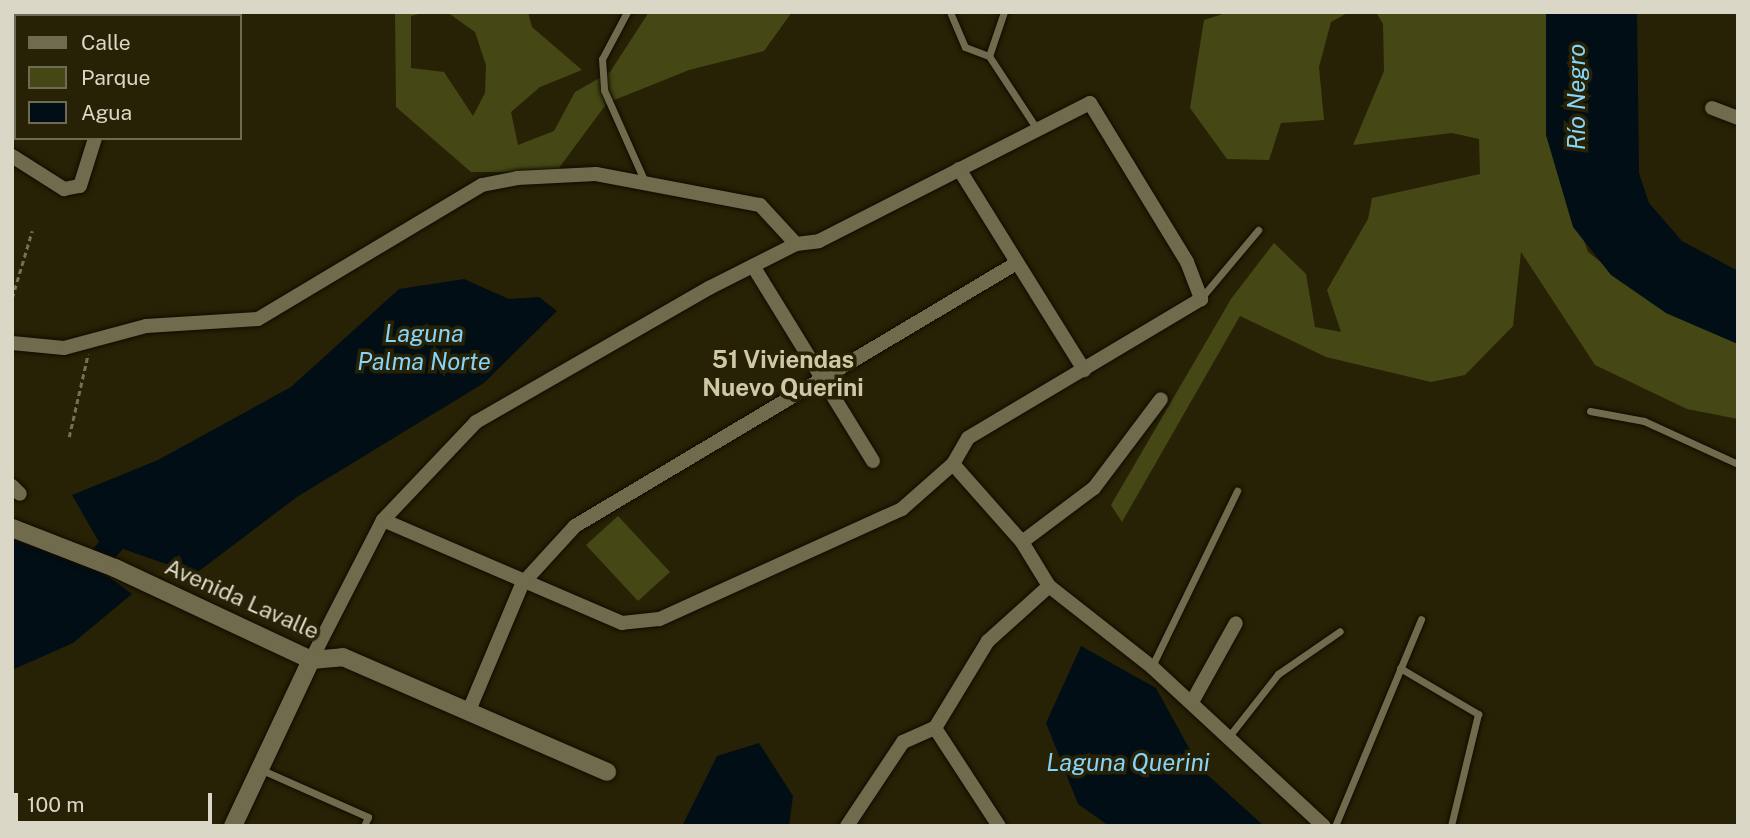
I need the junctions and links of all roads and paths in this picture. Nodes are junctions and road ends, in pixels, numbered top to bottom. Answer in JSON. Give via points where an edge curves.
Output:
{"nodes":[{"id":1,"x":627,"y":12,"type":"edge"},
{"id":2,"x":950,"y":12,"type":"edge"},
{"id":3,"x":1004,"y":12,"type":"edge"},
{"id":4,"x":989,"y":56,"type":"junction"},
{"id":5,"x":1712,"y":108,"type":"dead end"},
{"id":6,"x":1738,"y":118,"type":"edge"},
{"id":7,"x":1038,"y":129,"type":"junction"},
{"id":8,"x":94,"y":140,"type":"edge"},
{"id":9,"x":12,"y":156,"type":"edge"},
{"id":10,"x":959,"y":169,"type":"junction"},
{"id":11,"x":645,"y":183,"type":"junction"},
{"id":12,"x":1258,"y":230,"type":"dead end"},
{"id":13,"x":32,"y":231,"type":"dead end"},
{"id":14,"x":796,"y":244,"type":"junction"},
{"id":15,"x":1015,"y":264,"type":"junction"},
{"id":16,"x":753,"y":266,"type":"junction"},
{"id":17,"x":12,"y":298,"type":"edge"},
{"id":18,"x":1201,"y":299,"type":"junction"},
{"id":19,"x":91,"y":340,"type":"junction"},
{"id":20,"x":12,"y":343,"type":"edge"},
{"id":21,"x":1084,"y":370,"type":"junction"},
{"id":22,"x":824,"y":376,"type":"junction"},
{"id":23,"x":1160,"y":399,"type":"dead end"},
{"id":24,"x":1590,"y":411,"type":"dead end"},
{"id":25,"x":69,"y":437,"type":"dead end"},
{"id":26,"x":873,"y":461,"type":"dead end"},
{"id":27,"x":953,"y":464,"type":"junction"},
{"id":28,"x":1738,"y":464,"type":"edge"},
{"id":29,"x":1237,"y":491,"type":"dead end"},
{"id":30,"x":383,"y":520,"type":"junction"},
{"id":31,"x":12,"y":528,"type":"edge"},
{"id":32,"x":1022,"y":542,"type":"junction"},
{"id":33,"x":522,"y":584,"type":"junction"},
{"id":34,"x":1049,"y":586,"type":"junction"},
{"id":35,"x":1420,"y":620,"type":"dead end"},
{"id":36,"x":1236,"y":624,"type":"dead end"},
{"id":37,"x":1340,"y":631,"type":"dead end"},
{"id":38,"x":311,"y":660,"type":"junction"},
{"id":39,"x":1152,"y":667,"type":"junction"},
{"id":40,"x":1400,"y":668,"type":"junction"},
{"id":41,"x":1192,"y":702,"type":"junction"},
{"id":42,"x":470,"y":708,"type":"junction"},
{"id":43,"x":935,"y":728,"type":"junction"},
{"id":44,"x":1230,"y":735,"type":"junction"},
{"id":45,"x":258,"y":769,"type":"junction"},
{"id":46,"x":607,"y":772,"type":"dead end"},
{"id":47,"x":233,"y":826,"type":"edge"},
{"id":48,"x":364,"y":826,"type":"edge"},
{"id":49,"x":847,"y":826,"type":"edge"},
{"id":50,"x":999,"y":826,"type":"edge"},
{"id":51,"x":1324,"y":826,"type":"edge"},
{"id":52,"x":1335,"y":826,"type":"edge"},
{"id":53,"x":1451,"y":826,"type":"edge"}],
"edges":[{"from":1,"to":11,"type":"lane","via":[[602,59],[604,90]]},
{"from":2,"to":4,"type":"lane","via":[[965,47]]},
{"from":3,"to":4,"type":"lane"},
{"from":4,"to":7,"type":"lane"},
{"from":5,"to":6,"type":"street"},
{"from":7,"to":10,"type":"street"},
{"from":7,"to":18,"type":"street","via":[[1090,103],[1186,262]]},
{"from":8,"to":9,"type":"street","via":[[80,186],[64,189]]},
{"from":10,"to":14,"type":"street","via":[[820,241]]},
{"from":10,"to":15,"type":"street"},
{"from":11,"to":14,"type":"street","via":[[760,205]]},
{"from":11,"to":19,"type":"street","via":[[596,174],[482,185],[258,319],[146,326]]},
{"from":12,"to":18,"type":"lane"},
{"from":13,"to":17,"type":"path"},
{"from":14,"to":16,"type":"street"},
{"from":15,"to":21,"type":"street"},
{"from":15,"to":22,"type":"street"},
{"from":16,"to":22,"type":"street"},
{"from":16,"to":30,"type":"street","via":[[476,422]]},
{"from":18,"to":21,"type":"street"},
{"from":19,"to":20,"type":"street","via":[[64,348]]},
{"from":19,"to":25,"type":"path"},
{"from":21,"to":27,"type":"street","via":[[968,438]]},
{"from":22,"to":26,"type":"street"},
{"from":22,"to":33,"type":"street","via":[[575,526]]},
{"from":23,"to":32,"type":"street","via":[[1094,488]]},
{"from":24,"to":28,"type":"lane","via":[[1644,421]]},
{"from":27,"to":32,"type":"street"},
{"from":27,"to":33,"type":"street","via":[[902,509],[659,619],[622,623]]},
{"from":29,"to":39,"type":"lane"},
{"from":30,"to":33,"type":"street"},
{"from":30,"to":38,"type":"street"},
{"from":31,"to":38,"type":"street","name":"Avenida Lavalle","via":[[116,568]]},
{"from":32,"to":34,"type":"street"},
{"from":33,"to":42,"type":"street"},
{"from":34,"to":39,"type":"street"},
{"from":34,"to":43,"type":"street","via":[[988,641]]},
{"from":35,"to":40,"type":"lane"},
{"from":36,"to":41,"type":"street"},
{"from":37,"to":44,"type":"lane","via":[[1278,674]]},
{"from":38,"to":42,"type":"street","name":"Avenida Lavalle","via":[[343,657]]},
{"from":38,"to":45,"type":"street"},
{"from":39,"to":41,"type":"street"},
{"from":40,"to":52,"type":"lane"},
{"from":40,"to":53,"type":"lane","via":[[1478,714]]},
{"from":41,"to":44,"type":"street"},
{"from":42,"to":46,"type":"street","name":"Avenida Lavalle"},
{"from":43,"to":49,"type":"street","via":[[903,741]]},
{"from":43,"to":50,"type":"street"},
{"from":44,"to":51,"type":"street"},
{"from":45,"to":47,"type":"street"},
{"from":45,"to":48,"type":"lane","via":[[368,817]]}]}
